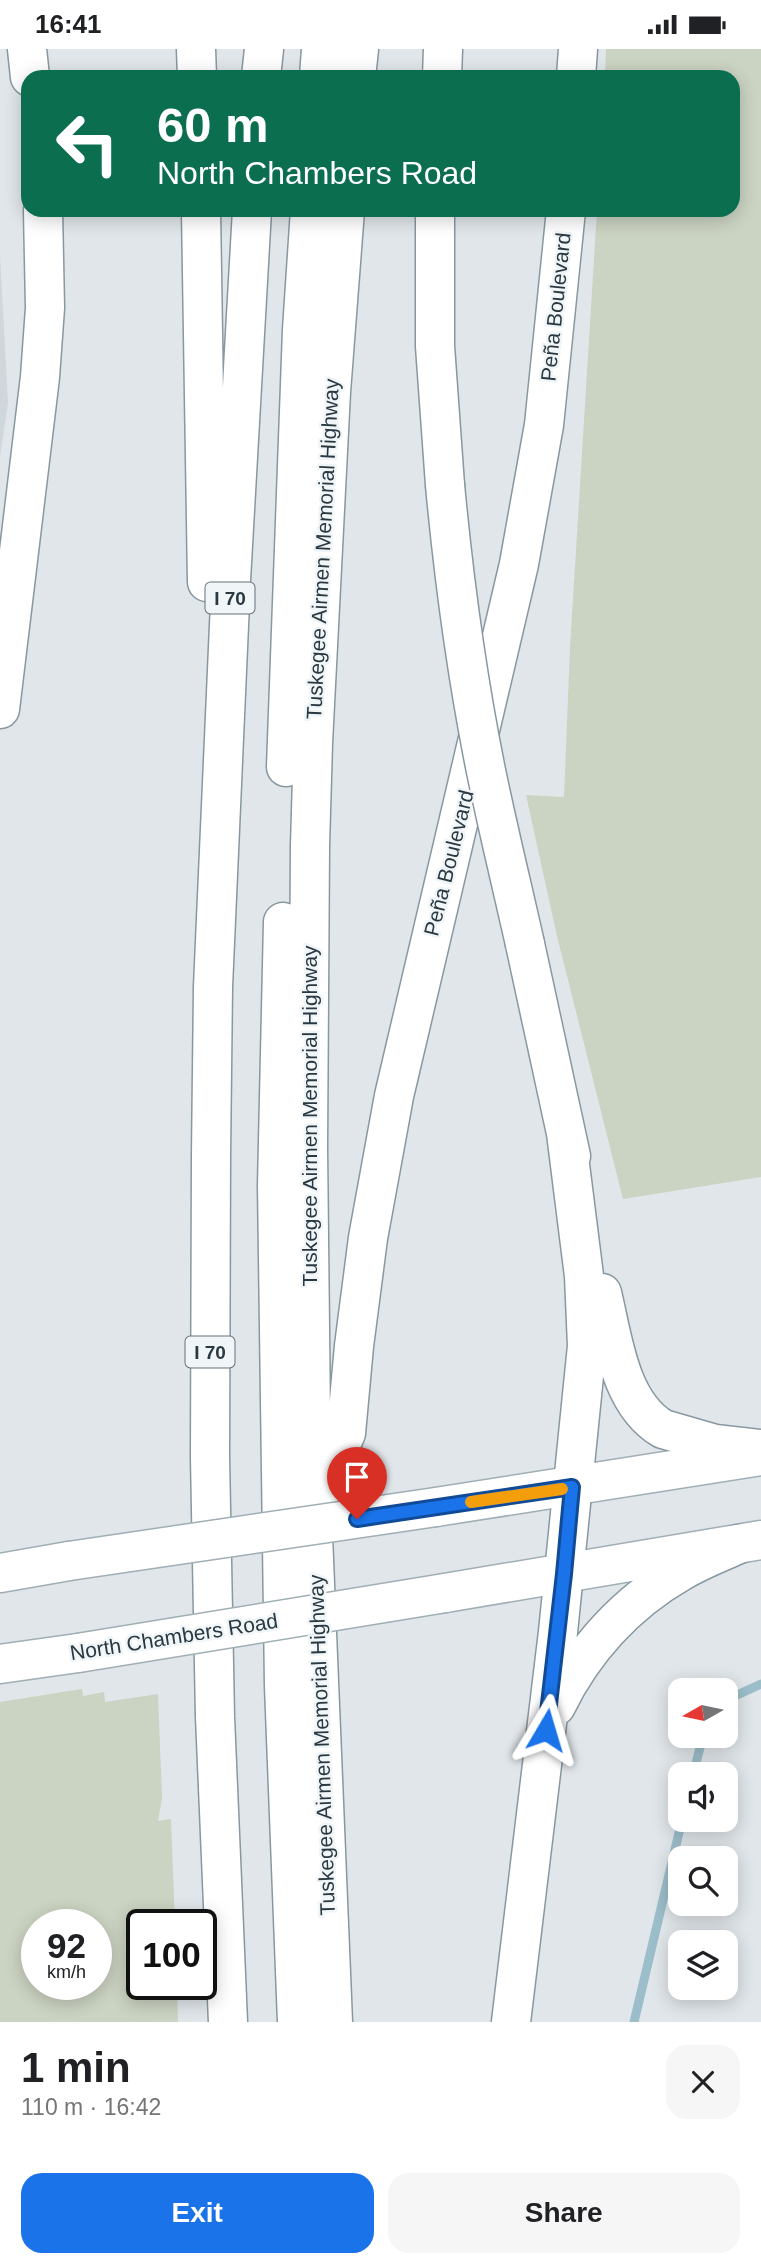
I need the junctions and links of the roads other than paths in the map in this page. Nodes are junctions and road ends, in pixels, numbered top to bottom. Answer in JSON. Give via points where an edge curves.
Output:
{"nodes":[{"id":1,"x":27,"y":49,"type":"edge"},
{"id":2,"x":196,"y":49,"type":"edge"},
{"id":3,"x":264,"y":49,"type":"edge"},
{"id":4,"x":321,"y":49,"type":"edge"},
{"id":5,"x":359,"y":49,"type":"edge"},
{"id":6,"x":443,"y":49,"type":"edge"},
{"id":7,"x":578,"y":49,"type":"edge"},
{"id":8,"x":29,"y":70,"type":"edge"},
{"id":9,"x":197,"y":70,"type":"edge"},
{"id":10,"x":262,"y":70,"type":"edge"},
{"id":11,"x":320,"y":70,"type":"edge"},
{"id":12,"x":357,"y":70,"type":"edge"},
{"id":13,"x":442,"y":70,"type":"edge"},
{"id":14,"x":576,"y":70,"type":"edge"},
{"id":15,"x":43,"y":217,"type":"edge"},
{"id":16,"x":201,"y":217,"type":"edge"},
{"id":17,"x":252,"y":217,"type":"edge"},
{"id":18,"x":310,"y":217,"type":"edge"},
{"id":19,"x":344,"y":217,"type":"edge"},
{"id":20,"x":435,"y":217,"type":"edge"},
{"id":21,"x":565,"y":217,"type":"edge"},
{"id":22,"x":0,"y":709,"type":"edge"},
{"id":23,"x":213,"y":987,"type":"junction"},
{"id":24,"x":566,"y":1133,"type":"junction"},
{"id":25,"x":761,"y":1449,"type":"edge"},
{"id":26,"x":761,"y":1456,"type":"edge"},
{"id":27,"x":572,"y":1487,"type":"junction"},
{"id":28,"x":313,"y":1511,"type":"junction"},
{"id":29,"x":750,"y":1542,"type":"edge"},
{"id":30,"x":0,"y":1573,"type":"edge"},
{"id":31,"x":564,"y":1574,"type":"junction"},
{"id":32,"x":0,"y":1664,"type":"edge"},
{"id":33,"x":215,"y":1717,"type":"junction"},
{"id":34,"x":546,"y":1730,"type":"junction"},
{"id":35,"x":214,"y":2022,"type":"edge"},
{"id":36,"x":228,"y":2022,"type":"edge"},
{"id":37,"x":297,"y":2022,"type":"edge"},
{"id":38,"x":333,"y":2022,"type":"edge"},
{"id":39,"x":511,"y":2022,"type":"edge"}],
"edges":[{"from":1,"to":8,"type":"main road"},
{"from":2,"to":9,"type":"main road"},
{"from":3,"to":10,"type":"main road"},
{"from":4,"to":11,"type":"main road"},
{"from":5,"to":12,"type":"main road"},
{"from":6,"to":13,"type":"main road"},
{"from":7,"to":14,"type":"main road"},
{"from":15,"to":22,"type":"main road","via":[[46,283],[41,365]]},
{"from":16,"to":23,"type":"main road"},
{"from":17,"to":23,"type":"main road","number":"I 70"},
{"from":18,"to":37,"type":"main road","via":[[289,665],[277,1185],[284,1673]]},
{"from":19,"to":28,"type":"main road","name":"Tuskegee Airmen Memorial Highway","via":[[323,523],[310,846],[307,1147]]},
{"from":20,"to":24,"type":"main road","bridge":true,"via":[[435,345],[458,601],[492,801]]},
{"from":21,"to":28,"type":"main road","name":"Peña Boulevard","via":[[544,425],[519,564],[394,1096],[368,1238],[346,1433]]},
{"from":23,"to":33,"type":"main road","number":"I 70","via":[[210,1367]]},
{"from":24,"to":25,"type":"main road","via":[[615,1346],[632,1396],[663,1429],[715,1444]]},
{"from":24,"to":27,"type":"main road","via":[[587,1314],[586,1370]]},
{"from":26,"to":27,"type":"main road"},
{"from":27,"to":30,"type":"main road","bridge":true},
{"from":27,"to":31,"type":"main road"},
{"from":28,"to":38,"type":"main road","name":"Tuskegee Airmen Memorial Highway"},
{"from":29,"to":31,"type":"main road","name":"North Chambers Road"},
{"from":29,"to":34,"type":"main road","via":[[681,1571],[640,1599],[579,1663]]},
{"from":31,"to":32,"type":"main road","name":"North Chambers Road","bridge":true},
{"from":31,"to":34,"type":"main road"},
{"from":33,"to":35,"type":"main road"},
{"from":33,"to":36,"type":"main road","number":"I 70"},
{"from":34,"to":39,"type":"main road"}]}
